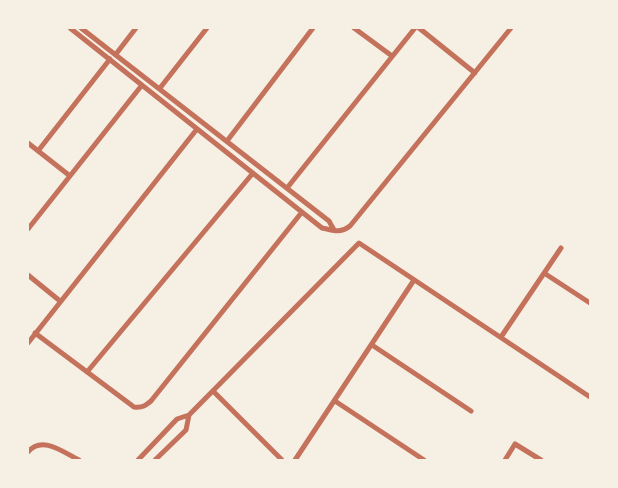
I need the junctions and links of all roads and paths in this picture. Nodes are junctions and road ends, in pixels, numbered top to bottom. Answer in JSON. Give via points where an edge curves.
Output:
{"nodes":[{"id":1,"x":70,"y":28,"type":"edge"},
{"id":2,"x":81,"y":28,"type":"edge"},
{"id":3,"x":136,"y":28,"type":"edge"},
{"id":4,"x":208,"y":28,"type":"edge"},
{"id":5,"x":312,"y":28,"type":"edge"},
{"id":6,"x":354,"y":28,"type":"edge"},
{"id":7,"x":415,"y":28,"type":"edge"},
{"id":8,"x":419,"y":28,"type":"edge"},
{"id":9,"x":511,"y":28,"type":"edge"},
{"id":10,"x":116,"y":54,"type":"junction"},
{"id":11,"x":392,"y":56,"type":"junction"},
{"id":12,"x":110,"y":59,"type":"junction"},
{"id":13,"x":475,"y":73,"type":"junction"},
{"id":14,"x":142,"y":85,"type":"junction"},
{"id":15,"x":160,"y":88,"type":"junction"},
{"id":16,"x":197,"y":129,"type":"junction"},
{"id":17,"x":227,"y":141,"type":"junction"},
{"id":18,"x":28,"y":143,"type":"edge"},
{"id":19,"x":38,"y":151,"type":"junction"},
{"id":20,"x":253,"y":173,"type":"junction"},
{"id":21,"x":70,"y":176,"type":"junction"},
{"id":22,"x":287,"y":188,"type":"junction"},
{"id":23,"x":302,"y":212,"type":"junction"},
{"id":24,"x":28,"y":229,"type":"edge"},
{"id":25,"x":334,"y":230,"type":"junction"},
{"id":26,"x":561,"y":248,"type":"dead end"},
{"id":27,"x":544,"y":273,"type":"junction"},
{"id":28,"x":28,"y":275,"type":"edge"},
{"id":29,"x":414,"y":280,"type":"junction"},
{"id":30,"x":60,"y":301,"type":"junction"},
{"id":31,"x":590,"y":303,"type":"edge"},
{"id":32,"x":35,"y":333,"type":"junction"},
{"id":33,"x":501,"y":338,"type":"junction"},
{"id":34,"x":28,"y":343,"type":"edge"},
{"id":35,"x":372,"y":344,"type":"junction"},
{"id":36,"x":87,"y":372,"type":"junction"},
{"id":37,"x":213,"y":391,"type":"junction"},
{"id":38,"x":589,"y":393,"type":"edge"},
{"id":39,"x":335,"y":401,"type":"junction"},
{"id":40,"x":471,"y":411,"type":"dead end"},
{"id":41,"x":189,"y":415,"type":"junction"},
{"id":42,"x":28,"y":452,"type":"edge"},
{"id":43,"x":79,"y":460,"type":"edge"},
{"id":44,"x":138,"y":460,"type":"edge"},
{"id":45,"x":155,"y":460,"type":"edge"},
{"id":46,"x":282,"y":460,"type":"edge"},
{"id":47,"x":295,"y":460,"type":"edge"},
{"id":48,"x":424,"y":460,"type":"edge"},
{"id":49,"x":505,"y":460,"type":"edge"},
{"id":50,"x":540,"y":460,"type":"edge"}],
"edges":[{"from":1,"to":12,"type":"street"},
{"from":2,"to":10,"type":"street"},
{"from":3,"to":10,"type":"street"},
{"from":4,"to":15,"type":"street"},
{"from":5,"to":17,"type":"street"},
{"from":6,"to":11,"type":"street"},
{"from":7,"to":11,"type":"street"},
{"from":8,"to":13,"type":"street"},
{"from":9,"to":13,"type":"street"},
{"from":10,"to":15,"type":"street"},
{"from":11,"to":22,"type":"street"},
{"from":12,"to":14,"type":"street"},
{"from":12,"to":19,"type":"street"},
{"from":13,"to":25,"type":"street","via":[[350,226],[343,231]]},
{"from":14,"to":16,"type":"street"},
{"from":14,"to":21,"type":"street"},
{"from":15,"to":17,"type":"street"},
{"from":16,"to":20,"type":"street"},
{"from":16,"to":30,"type":"street"},
{"from":17,"to":22,"type":"street"},
{"from":18,"to":19,"type":"street"},
{"from":19,"to":21,"type":"street"},
{"from":20,"to":23,"type":"street"},
{"from":20,"to":36,"type":"street"},
{"from":21,"to":24,"type":"street"},
{"from":22,"to":25,"type":"street","via":[[329,221]]},
{"from":23,"to":25,"type":"street","via":[[322,228]]},
{"from":23,"to":36,"type":"street","via":[[145,406],[134,407]]},
{"from":26,"to":27,"type":"street"},
{"from":27,"to":31,"type":"street"},
{"from":27,"to":33,"type":"street"},
{"from":28,"to":30,"type":"street"},
{"from":29,"to":33,"type":"street"},
{"from":29,"to":35,"type":"street"},
{"from":29,"to":37,"type":"street","via":[[359,243]]},
{"from":30,"to":32,"type":"street"},
{"from":32,"to":34,"type":"street"},
{"from":32,"to":36,"type":"street"},
{"from":33,"to":38,"type":"street"},
{"from":35,"to":39,"type":"street"},
{"from":35,"to":40,"type":"street"},
{"from":37,"to":41,"type":"street"},
{"from":37,"to":46,"type":"street"},
{"from":39,"to":47,"type":"street"},
{"from":39,"to":48,"type":"street"},
{"from":41,"to":44,"type":"street","via":[[177,419]]},
{"from":41,"to":45,"type":"street","via":[[186,430]]},
{"from":42,"to":43,"type":"street","via":[[33,446],[50,445]]},
{"from":49,"to":50,"type":"street","via":[[515,444]]}]}
